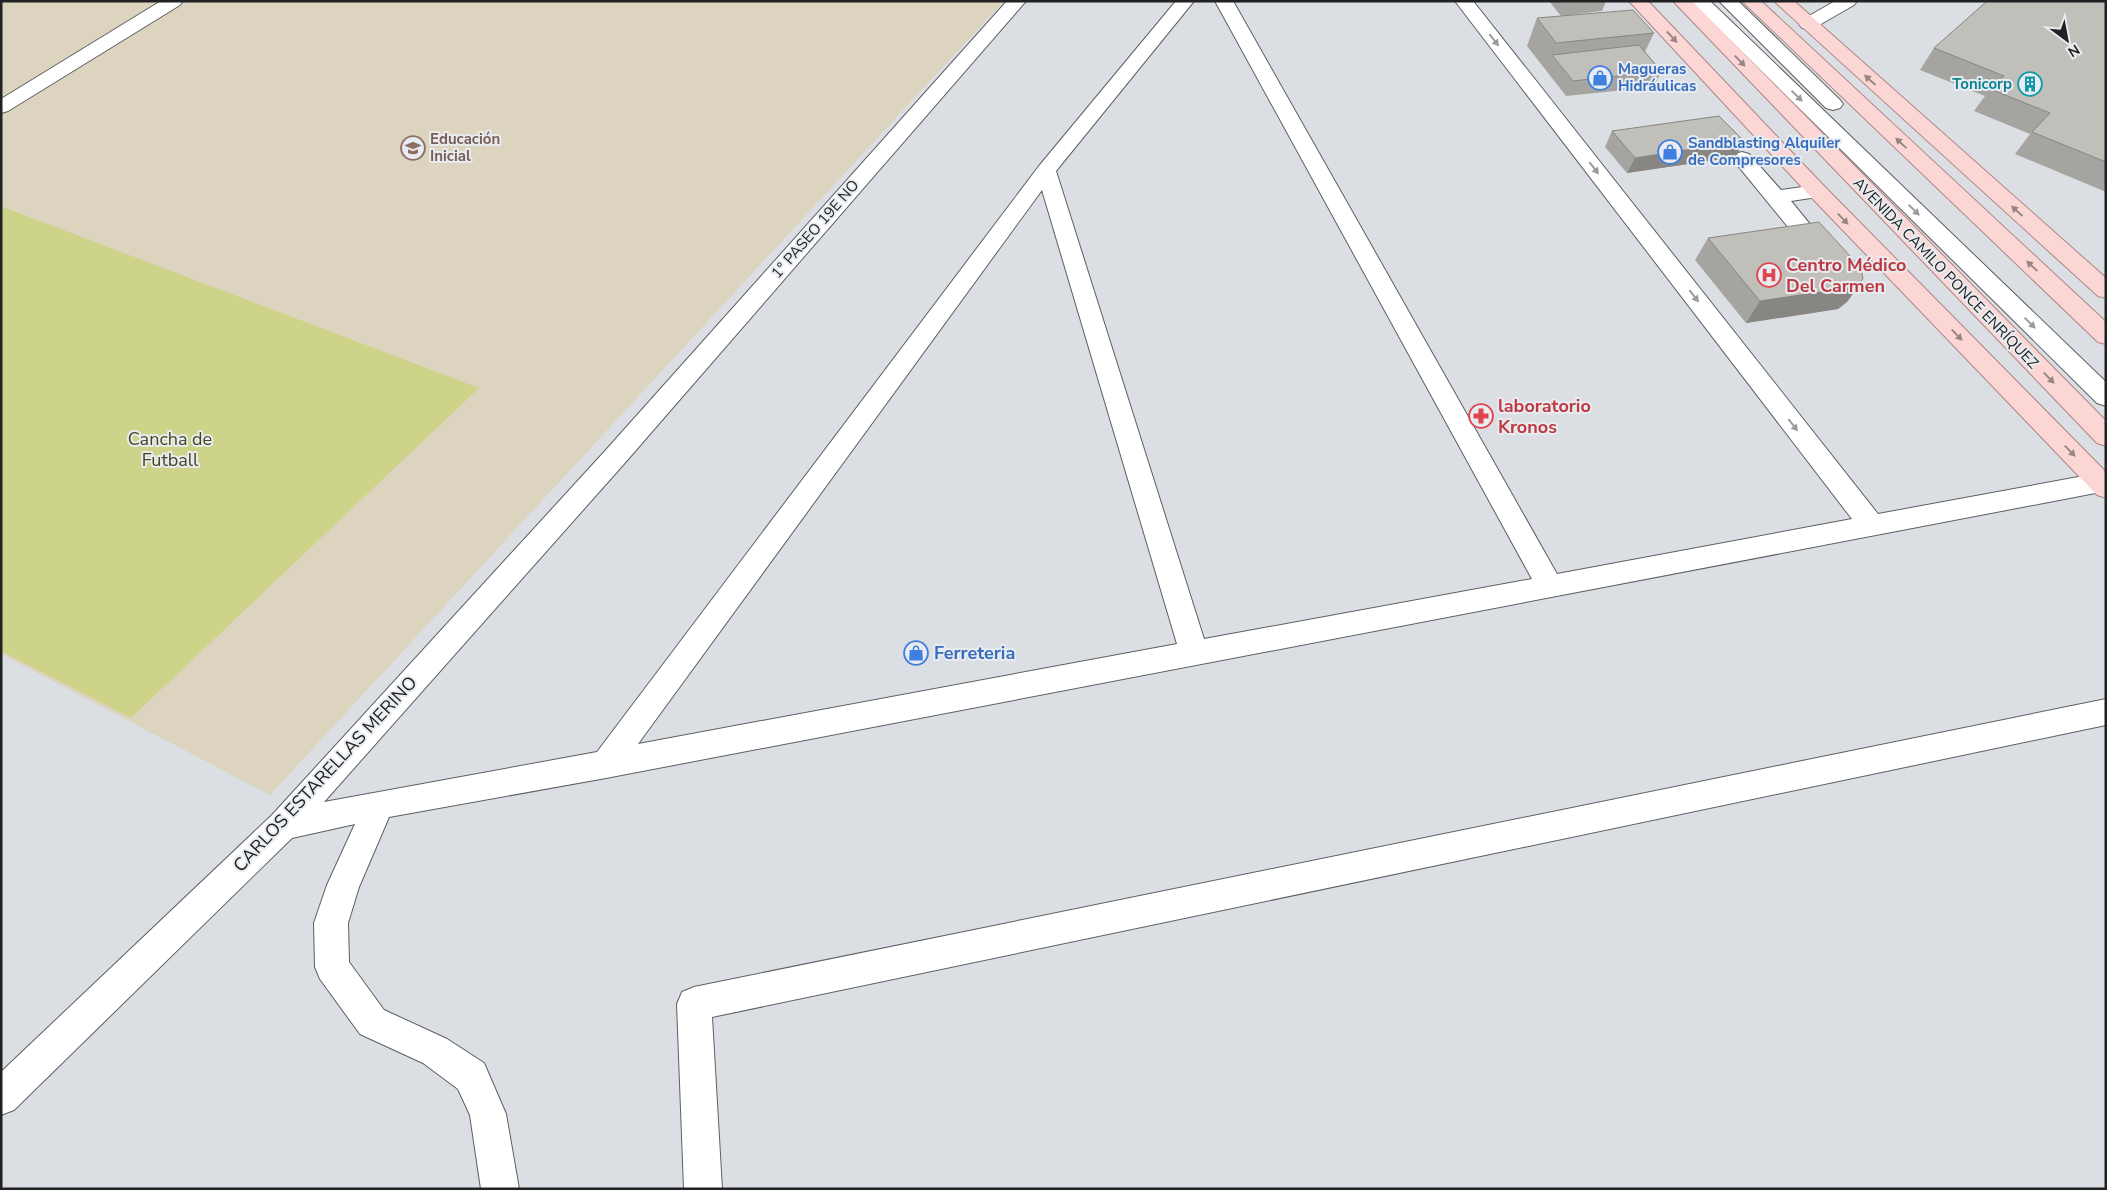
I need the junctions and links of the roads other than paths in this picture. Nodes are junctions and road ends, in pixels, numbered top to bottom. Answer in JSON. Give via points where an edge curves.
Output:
{"nodes":[{"id":1,"x":174,"y":1,"type":"edge"},
{"id":2,"x":1017,"y":1,"type":"edge"},
{"id":3,"x":1185,"y":1,"type":"edge"},
{"id":4,"x":1224,"y":1,"type":"edge"},
{"id":5,"x":1464,"y":1,"type":"edge"},
{"id":6,"x":1638,"y":1,"type":"edge"},
{"id":7,"x":1682,"y":1,"type":"edge"},
{"id":8,"x":1700,"y":1,"type":"edge"},
{"id":9,"x":1728,"y":1,"type":"edge"},
{"id":10,"x":1751,"y":1,"type":"edge"},
{"id":11,"x":1783,"y":1,"type":"edge"},
{"id":12,"x":1848,"y":1,"type":"edge"},
{"id":13,"x":1808,"y":24,"type":"junction"},
{"id":14,"x":1,"y":107,"type":"edge"},
{"id":15,"x":1742,"y":158,"type":"dead end"},
{"id":16,"x":1046,"y":170,"type":"junction"},
{"id":17,"x":1817,"y":191,"type":"junction"},
{"id":18,"x":1776,"y":197,"type":"junction"},
{"id":19,"x":1832,"y":265,"type":"edge"},
{"id":20,"x":2106,"y":291,"type":"edge"},
{"id":21,"x":2106,"y":336,"type":"edge"},
{"id":22,"x":2106,"y":370,"type":"edge"},
{"id":23,"x":2106,"y":396,"type":"edge"},
{"id":24,"x":2106,"y":437,"type":"edge"},
{"id":25,"x":614,"y":458,"type":"joint"},
{"id":26,"x":2103,"y":485,"type":"edge"},
{"id":27,"x":1872,"y":526,"type":"junction"},
{"id":28,"x":1550,"y":586,"type":"junction"},
{"id":29,"x":1194,"y":653,"type":"junction"},
{"id":30,"x":2106,"y":712,"type":"edge"},
{"id":31,"x":606,"y":764,"type":"junction"},
{"id":32,"x":378,"y":804,"type":"junction"},
{"id":33,"x":283,"y":825,"type":"junction"},
{"id":34,"x":1,"y":1098,"type":"edge"},
{"id":35,"x":500,"y":1189,"type":"edge"},
{"id":36,"x":703,"y":1189,"type":"edge"}],
"edges":[{"from":1,"to":14,"type":"street"},
{"from":2,"to":25,"type":"street","name":"1° PASEO 19E NO"},
{"from":3,"to":16,"type":"street"},
{"from":4,"to":28,"type":"street"},
{"from":5,"to":27,"type":"street","one_way":true},
{"from":6,"to":17,"type":"main road","name":"AVENIDA CAMILO PONCE ENRÍQUEZ","one_way":true},
{"from":7,"to":24,"type":"main road","name":"AVENIDA CAMILO PONCE ENRÍQUEZ","one_way":true},
{"from":8,"to":23,"type":"street","name":"AVENIDA CAMILO PONCE ENRÍQUEZ","one_way":true},
{"from":9,"to":22,"type":"street"},
{"from":21,"to":10,"type":"main road","one_way":true},
{"from":11,"to":13,"type":"main road"},
{"from":12,"to":13,"type":"street"},
{"from":20,"to":13,"type":"main road","one_way":true},
{"from":15,"to":18,"type":"street"},
{"from":16,"to":29,"type":"street"},
{"from":16,"to":31,"type":"street"},
{"from":17,"to":18,"type":"street"},
{"from":17,"to":26,"type":"main road","name":"AVENIDA CAMILO PONCE ENRÍQUEZ","one_way":true},
{"from":18,"to":19,"type":"street"},
{"from":25,"to":33,"type":"street","name":"CARLOS ESTARELLAS MERINO"},
{"from":26,"to":27,"type":"street"},
{"from":27,"to":28,"type":"street"},
{"from":28,"to":29,"type":"street"},
{"from":29,"to":31,"type":"street"},
{"from":30,"to":36,"type":"street","via":[[694,1004]]},
{"from":31,"to":32,"type":"street"},
{"from":32,"to":33,"type":"street"},
{"from":32,"to":35,"type":"street","via":[[343,885],[331,923],[332,967],[372,1022],[435,1051],[470,1076],[488,1114]]},
{"from":33,"to":34,"type":"street","name":"CARLOS ESTARELLAS MERINO"}]}
